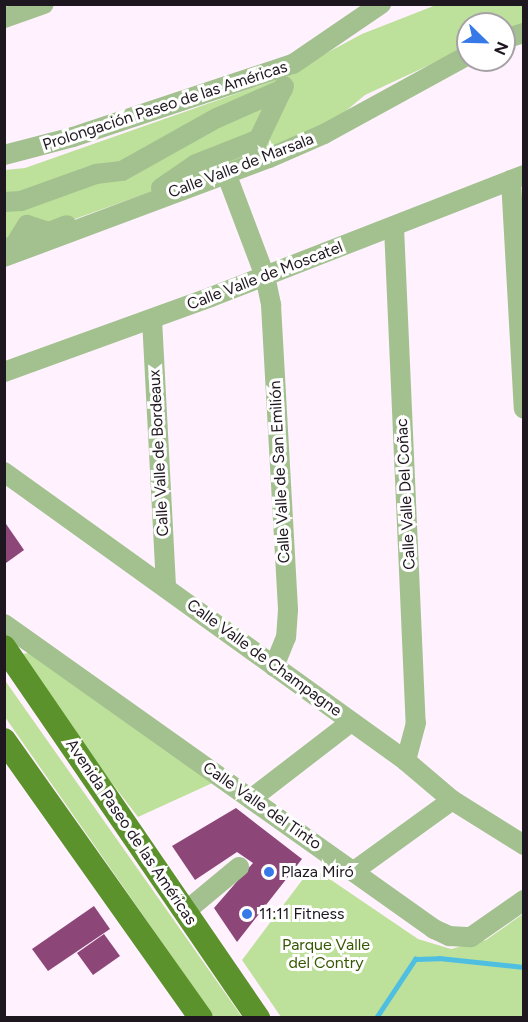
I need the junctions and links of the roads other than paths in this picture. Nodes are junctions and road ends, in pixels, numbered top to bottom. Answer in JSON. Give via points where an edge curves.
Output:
{"nodes":[{"id":1,"x":44,"y":4,"type":"edge"},
{"id":2,"x":381,"y":4,"type":"edge"},
{"id":3,"x":4,"y":18,"type":"edge"},
{"id":4,"x":456,"y":62,"type":"edge"},
{"id":5,"x":293,"y":64,"type":"junction"},
{"id":6,"x":283,"y":89,"type":"junction"},
{"id":7,"x":257,"y":140,"type":"junction"},
{"id":8,"x":4,"y":155,"type":"edge"},
{"id":9,"x":246,"y":166,"type":"junction"},
{"id":10,"x":226,"y":173,"type":"junction"},
{"id":11,"x":517,"y":178,"type":"edge"},
{"id":12,"x":4,"y":202,"type":"edge"},
{"id":13,"x":394,"y":227,"type":"junction"},
{"id":14,"x":4,"y":249,"type":"edge"},
{"id":15,"x":4,"y":256,"type":"edge"},
{"id":16,"x":265,"y":276,"type":"junction"},
{"id":17,"x":152,"y":319,"type":"junction"},
{"id":18,"x":4,"y":372,"type":"edge"},
{"id":19,"x":524,"y":409,"type":"edge"},
{"id":20,"x":4,"y":472,"type":"edge"},
{"id":21,"x":166,"y":586,"type":"junction"},
{"id":22,"x":4,"y":624,"type":"edge"},
{"id":23,"x":4,"y":647,"type":"edge"},
{"id":24,"x":274,"y":667,"type":"junction"},
{"id":25,"x":351,"y":722,"type":"junction"},
{"id":26,"x":4,"y":740,"type":"edge"},
{"id":27,"x":406,"y":761,"type":"junction"},
{"id":28,"x":251,"y":799,"type":"junction"},
{"id":29,"x":452,"y":800,"type":"junction"},
{"id":30,"x":524,"y":845,"type":"edge"},
{"id":31,"x":239,"y":867,"type":"dead end"},
{"id":32,"x":354,"y":871,"type":"junction"},
{"id":33,"x":524,"y":900,"type":"edge"},
{"id":34,"x":186,"y":911,"type":"junction"},
{"id":35,"x":201,"y":1017,"type":"edge"},
{"id":36,"x":258,"y":1017,"type":"edge"}],
"edges":[{"from":1,"to":3,"type":"street"},
{"from":2,"to":5,"type":"street","name":"Prolongación Paseo de las Américas"},
{"from":4,"to":9,"type":"street","name":"Calle Valle de Marsala","via":[[324,134]]},
{"from":5,"to":6,"type":"street"},
{"from":5,"to":8,"type":"street","name":"Prolongación Paseo de las Américas","via":[[74,137]]},
{"from":6,"to":7,"type":"street"},
{"from":6,"to":12,"type":"street","via":[[217,118],[122,171],[96,174],[21,201]]},
{"from":7,"to":9,"type":"street"},
{"from":7,"to":14,"type":"street","via":[[195,164],[166,187],[49,232],[27,225],[14,246]]},
{"from":9,"to":10,"type":"street","name":"Calle Valle de Marsala"},
{"from":10,"to":15,"type":"street","name":"Calle Valle de Marsala"},
{"from":10,"to":16,"type":"street","name":"Calle Valle de San Emilión"},
{"from":11,"to":13,"type":"street","name":"Calle Valle de Moscatel"},
{"from":11,"to":19,"type":"street"},
{"from":13,"to":16,"type":"street","name":"Calle Valle de Moscatel"},
{"from":13,"to":27,"type":"street","name":"Calle Valle Del Coñac","via":[[416,723]]},
{"from":16,"to":17,"type":"street","name":"Calle Valle de Moscatel"},
{"from":16,"to":24,"type":"street","name":"Calle Valle de San Emilión","via":[[271,305],[288,610],[286,637]]},
{"from":17,"to":18,"type":"street","name":"Calle Valle de Moscatel"},
{"from":17,"to":21,"type":"street","name":"Calle Valle de Bordeaux"},
{"from":20,"to":21,"type":"street","name":"Calle Valle de Champagne"},
{"from":21,"to":24,"type":"street","name":"Calle Valle de Champagne"},
{"from":22,"to":28,"type":"street","name":"Calle Valle del Tinto"},
{"from":23,"to":34,"type":"main road","name":"Avenida Paseo de las Américas"},
{"from":24,"to":25,"type":"street","name":"Calle Valle de Champagne"},
{"from":25,"to":27,"type":"street","name":"Calle Valle de Champagne"},
{"from":25,"to":28,"type":"street"},
{"from":26,"to":35,"type":"main road"},
{"from":27,"to":29,"type":"street","name":"Calle Valle de Champagne"},
{"from":28,"to":32,"type":"street","name":"Calle Valle del Tinto"},
{"from":29,"to":30,"type":"street","name":"Calle Valle de Champagne"},
{"from":29,"to":32,"type":"street"},
{"from":31,"to":34,"type":"street"},
{"from":32,"to":33,"type":"street","name":"Calle Valle del Tinto","via":[[449,936],[480,934]]},
{"from":34,"to":36,"type":"main road","name":"Avenida Paseo de las Américas"}]}
